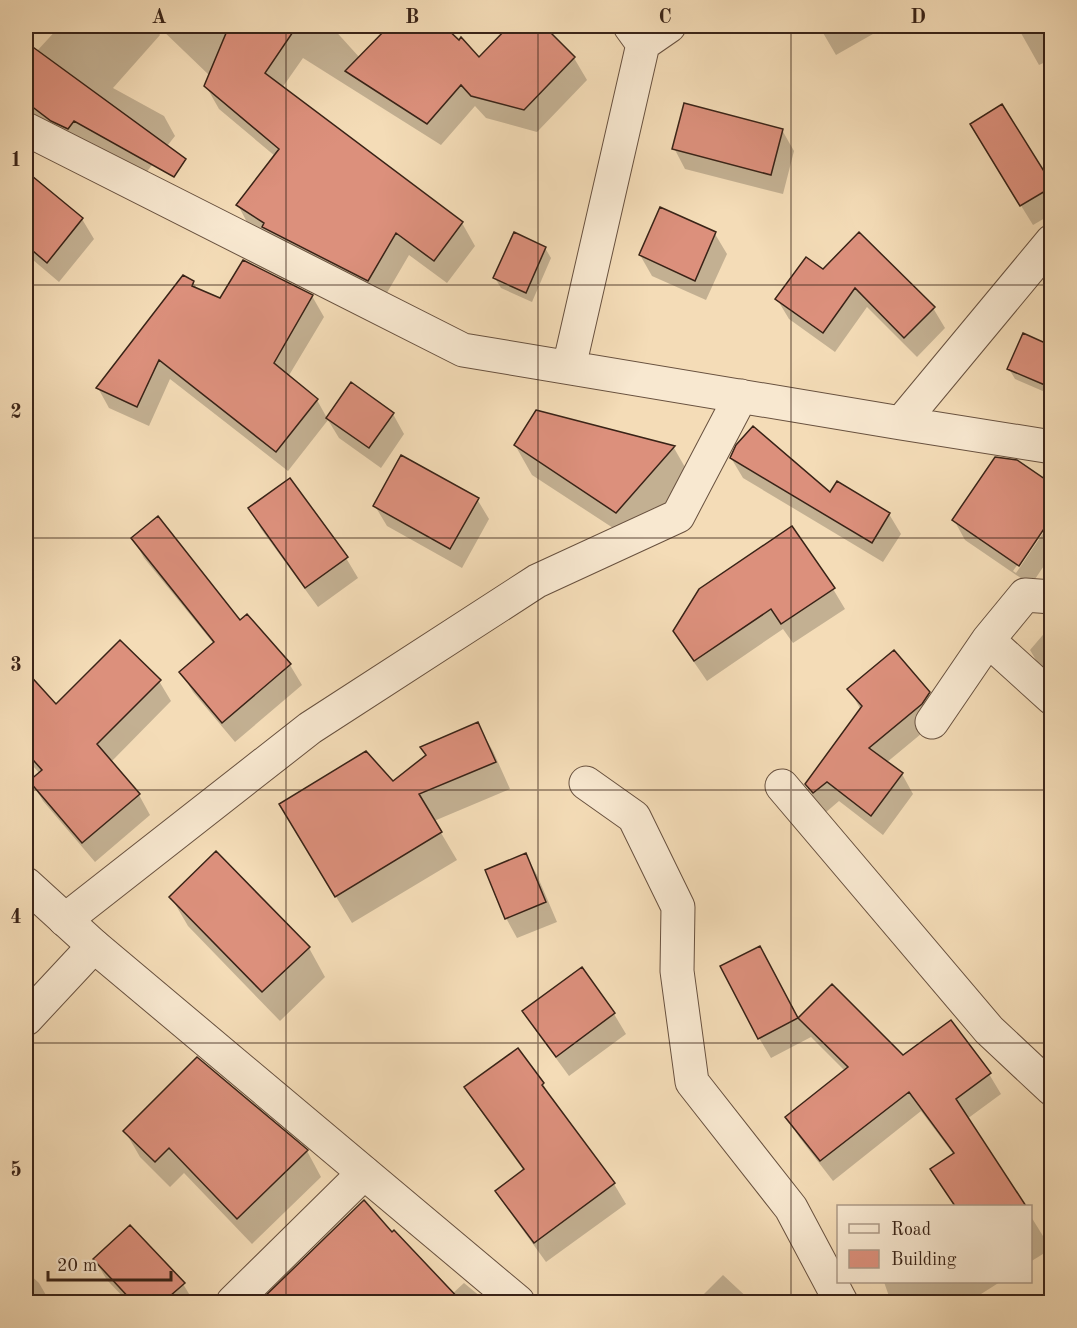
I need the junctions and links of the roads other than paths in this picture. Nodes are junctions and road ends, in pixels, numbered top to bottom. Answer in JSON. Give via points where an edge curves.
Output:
{"nodes":[{"id":1,"x":647,"y":32,"type":"edge"},
{"id":2,"x":26,"y":129,"type":"edge"},
{"id":3,"x":1052,"y":242,"type":"edge"},
{"id":4,"x":569,"y":367,"type":"junction"},
{"id":5,"x":741,"y":396,"type":"junction"},
{"id":6,"x":901,"y":423,"type":"junction"},
{"id":7,"x":1052,"y":447,"type":"edge"},
{"id":8,"x":1052,"y":597,"type":"edge"},
{"id":9,"x":988,"y":640,"type":"junction"},
{"id":10,"x":1052,"y":698,"type":"edge"},
{"id":11,"x":932,"y":722,"type":"dead end"},
{"id":12,"x":586,"y":783,"type":"dead end"},
{"id":13,"x":782,"y":786,"type":"dead end"},
{"id":14,"x":26,"y":884,"type":"edge"},
{"id":15,"x":65,"y":920,"type":"junction"},
{"id":16,"x":94,"y":946,"type":"junction"},
{"id":17,"x":26,"y":1019,"type":"edge"},
{"id":18,"x":1052,"y":1089,"type":"edge"},
{"id":19,"x":364,"y":1173,"type":"junction"},
{"id":20,"x":233,"y":1302,"type":"edge"},
{"id":21,"x":518,"y":1302,"type":"edge"},
{"id":22,"x":841,"y":1302,"type":"edge"}],
"edges":[{"from":1,"to":4,"type":"street"},
{"from":2,"to":4,"type":"street","via":[[463,350]]},
{"from":3,"to":6,"type":"street"},
{"from":4,"to":5,"type":"street"},
{"from":5,"to":6,"type":"street"},
{"from":5,"to":15,"type":"street","via":[[678,516],[537,581],[310,728]]},
{"from":6,"to":7,"type":"street"},
{"from":8,"to":9,"type":"street","via":[[1025,595]]},
{"from":9,"to":10,"type":"street"},
{"from":9,"to":11,"type":"street"},
{"from":12,"to":22,"type":"street","via":[[634,817],[678,907],[677,971],[692,1082],[791,1208]]},
{"from":13,"to":18,"type":"street","via":[[989,1030]]},
{"from":14,"to":15,"type":"street"},
{"from":15,"to":16,"type":"street"},
{"from":16,"to":17,"type":"street"},
{"from":16,"to":19,"type":"street"},
{"from":19,"to":20,"type":"street"},
{"from":19,"to":21,"type":"street"}]}
